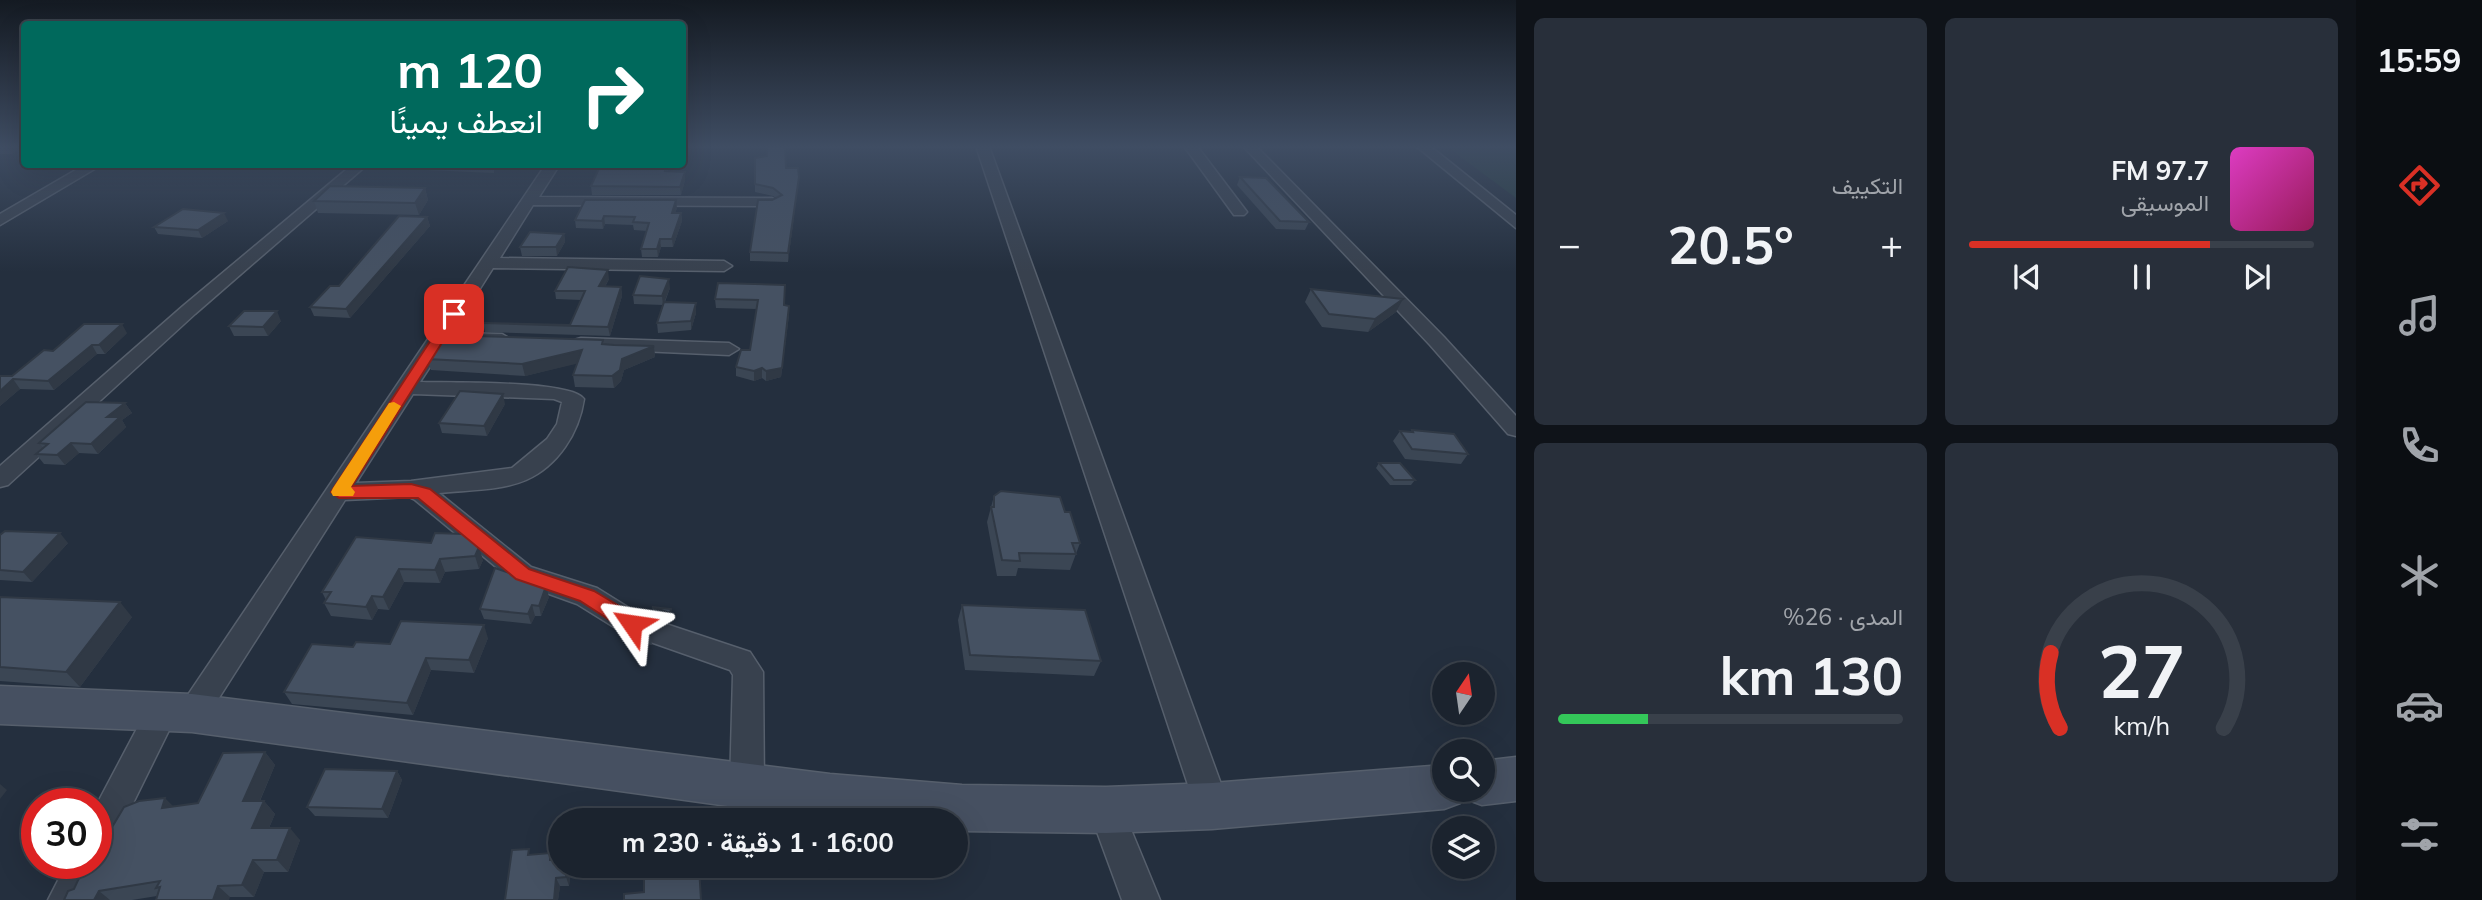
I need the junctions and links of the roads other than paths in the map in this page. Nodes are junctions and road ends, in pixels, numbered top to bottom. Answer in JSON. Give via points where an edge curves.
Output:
{"nodes":[{"id":1,"x":55,"y":188,"type":"edge"},
{"id":2,"x":334,"y":188,"type":"edge"},
{"id":3,"x":539,"y":188,"type":"edge"},
{"id":4,"x":997,"y":188,"type":"edge"},
{"id":5,"x":1221,"y":188,"type":"edge"},
{"id":6,"x":1290,"y":188,"type":"edge"},
{"id":7,"x":1473,"y":188,"type":"edge"},
{"id":8,"x":531,"y":201,"type":"junction"},
{"id":9,"x":772,"y":202,"type":"edge"},
{"id":10,"x":1239,"y":212,"type":"dead end"},
{"id":11,"x":0,"y":220,"type":"edge"},
{"id":12,"x":1516,"y":223,"type":"edge"},
{"id":13,"x":488,"y":263,"type":"junction"},
{"id":14,"x":724,"y":266,"type":"dead end"},
{"id":15,"x":438,"y":338,"type":"junction"},
{"id":16,"x":519,"y":341,"type":"edge"},
{"id":17,"x":559,"y":343,"type":"edge"},
{"id":18,"x":729,"y":348,"type":"dead end"},
{"id":19,"x":406,"y":388,"type":"junction"},
{"id":20,"x":1516,"y":429,"type":"edge"},
{"id":21,"x":0,"y":479,"type":"edge"},
{"id":22,"x":411,"y":489,"type":"junction"},
{"id":23,"x":339,"y":492,"type":"junction"},
{"id":24,"x":0,"y":705,"type":"edge"},
{"id":25,"x":177,"y":713,"type":"junction"},
{"id":26,"x":1516,"y":779,"type":"edge"},
{"id":27,"x":1495,"y":781,"type":"edge"},
{"id":28,"x":747,"y":786,"type":"junction"},
{"id":29,"x":1432,"y":788,"type":"edge"},
{"id":30,"x":1212,"y":806,"type":"junction"},
{"id":31,"x":1106,"y":810,"type":"junction"},
{"id":32,"x":112,"y":817,"type":"edge"},
{"id":33,"x":78,"y":879,"type":"edge"},
{"id":34,"x":67,"y":900,"type":"edge"},
{"id":35,"x":1141,"y":900,"type":"edge"}],
"edges":[{"from":1,"to":11,"type":"street"},
{"from":2,"to":21,"type":"street"},
{"from":3,"to":8,"type":"street"},
{"from":4,"to":30,"type":"street"},
{"from":5,"to":10,"type":"street"},
{"from":6,"to":20,"type":"street"},
{"from":7,"to":12,"type":"street"},
{"from":8,"to":9,"type":"street"},
{"from":8,"to":13,"type":"street"},
{"from":13,"to":14,"type":"street"},
{"from":13,"to":15,"type":"street"},
{"from":15,"to":16,"type":"street"},
{"from":15,"to":19,"type":"street"},
{"from":17,"to":18,"type":"street"},
{"from":19,"to":22,"type":"street","via":[[557,393],[573,399],[563,434],[532,467],[517,475]]},
{"from":19,"to":23,"type":"street"},
{"from":22,"to":23,"type":"street"},
{"from":22,"to":28,"type":"street","via":[[439,503],[522,574],[587,596],[632,624],[740,661],[748,672]]},
{"from":23,"to":25,"type":"street"},
{"from":24,"to":25,"type":"street"},
{"from":25,"to":28,"type":"street"},
{"from":25,"to":32,"type":"street"},
{"from":26,"to":27,"type":"street"},
{"from":28,"to":31,"type":"street","via":[[894,803]]},
{"from":29,"to":30,"type":"street"},
{"from":30,"to":31,"type":"street"},
{"from":31,"to":35,"type":"street"},
{"from":33,"to":34,"type":"street"}]}
